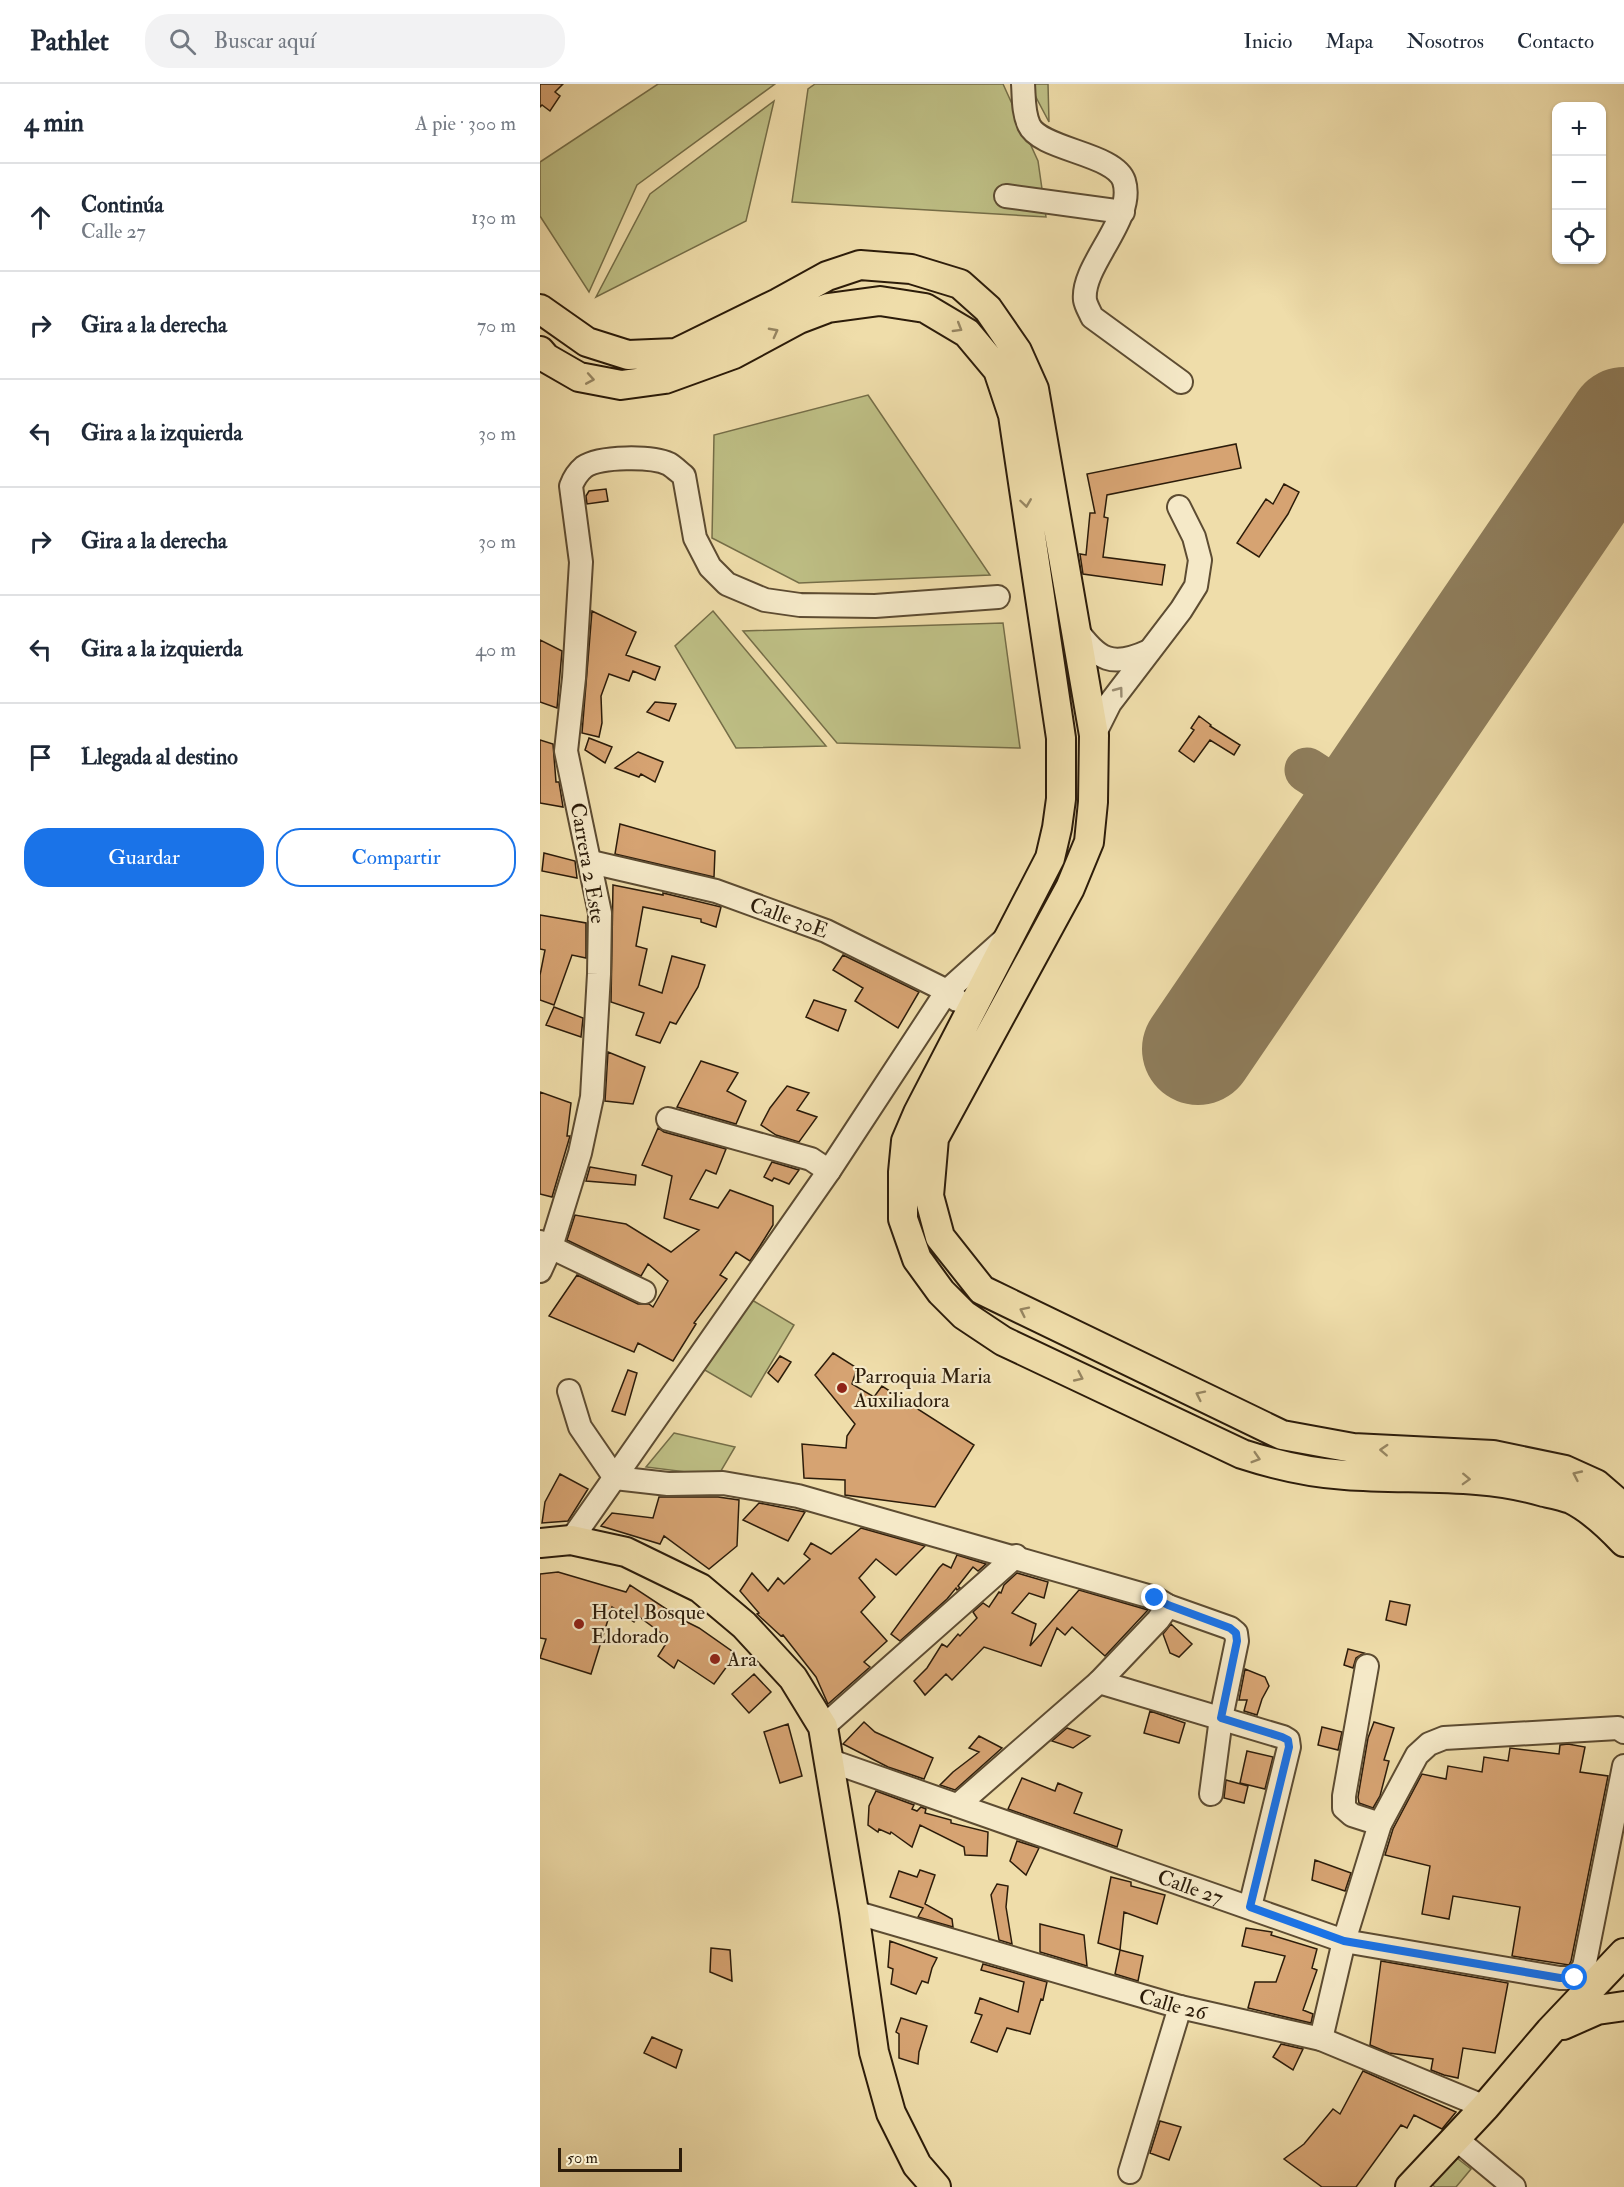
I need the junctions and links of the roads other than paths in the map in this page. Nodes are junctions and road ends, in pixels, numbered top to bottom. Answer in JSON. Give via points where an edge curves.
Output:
{"nodes":[{"id":1,"x":1023,"y":84,"type":"edge"},
{"id":2,"x":1006,"y":196,"type":"dead end"},
{"id":3,"x":1122,"y":212,"type":"junction"},
{"id":4,"x":540,"y":309,"type":"edge"},
{"id":5,"x":540,"y":351,"type":"edge"},
{"id":6,"x":1181,"y":382,"type":"dead end"},
{"id":7,"x":1179,"y":507,"type":"dead end"},
{"id":8,"x":998,"y":597,"type":"dead end"},
{"id":9,"x":1076,"y":629,"type":"junction"},
{"id":10,"x":1149,"y":651,"type":"junction"},
{"id":11,"x":1094,"y":735,"type":"junction"},
{"id":12,"x":591,"y":862,"type":"junction"},
{"id":13,"x":1012,"y":933,"type":"junction"},
{"id":14,"x":947,"y":991,"type":"junction"},
{"id":15,"x":972,"y":1010,"type":"junction"},
{"id":16,"x":668,"y":1119,"type":"dead end"},
{"id":17,"x":829,"y":1171,"type":"junction"},
{"id":18,"x":545,"y":1245,"type":"edge"},
{"id":19,"x":540,"y":1271,"type":"edge"},
{"id":20,"x":644,"y":1292,"type":"dead end"},
{"id":21,"x":569,"y":1391,"type":"dead end"},
{"id":22,"x":615,"y":1478,"type":"junction"},
{"id":23,"x":1624,"y":1508,"type":"edge"},
{"id":24,"x":571,"y":1540,"type":"junction"},
{"id":25,"x":1624,"y":1542,"type":"edge"},
{"id":26,"x":540,"y":1543,"type":"edge"},
{"id":27,"x":1016,"y":1556,"type":"junction"},
{"id":28,"x":1168,"y":1605,"type":"junction"},
{"id":29,"x":1367,"y":1666,"type":"dead end"},
{"id":30,"x":1099,"y":1682,"type":"junction"},
{"id":31,"x":1221,"y":1718,"type":"junction"},
{"id":32,"x":823,"y":1727,"type":"junction"},
{"id":33,"x":1624,"y":1732,"type":"edge"},
{"id":34,"x":828,"y":1760,"type":"junction"},
{"id":35,"x":1624,"y":1766,"type":"edge"},
{"id":36,"x":1211,"y":1794,"type":"dead end"},
{"id":37,"x":958,"y":1805,"type":"junction"},
{"id":38,"x":1380,"y":1824,"type":"junction"},
{"id":39,"x":1250,"y":1907,"type":"junction"},
{"id":40,"x":854,"y":1912,"type":"junction"},
{"id":41,"x":1344,"y":1941,"type":"junction"},
{"id":42,"x":1624,"y":1953,"type":"edge"},
{"id":43,"x":1624,"y":2006,"type":"edge"},
{"id":44,"x":1180,"y":2007,"type":"junction"},
{"id":45,"x":1550,"y":2031,"type":"junction"},
{"id":46,"x":1321,"y":2039,"type":"junction"},
{"id":47,"x":1485,"y":2107,"type":"junction"},
{"id":48,"x":1455,"y":2138,"type":"junction"},
{"id":49,"x":1130,"y":2172,"type":"dead end"},
{"id":50,"x":936,"y":2187,"type":"edge"},
{"id":51,"x":1410,"y":2187,"type":"edge"},
{"id":52,"x":1514,"y":2187,"type":"edge"}],
"edges":[{"from":1,"to":3,"type":"street","via":[[1029,126],[1039,135],[1115,168],[1123,178],[1126,189]]},
{"from":2,"to":3,"type":"street"},
{"from":3,"to":6,"type":"street","via":[[1087,282],[1085,301],[1092,317]]},
{"from":4,"to":9,"type":"main road","via":[[587,342],[628,355],[676,353],[827,276],[860,265],[911,269],[960,284],[988,309],[1017,351],[1034,389]]},
{"from":5,"to":13,"type":"main road","one_way":true,"via":[[579,377],[621,384],[665,379],[734,354],[828,308],[880,301],[925,308],[967,333],[998,370],[1013,415],[1061,738],[1061,799],[1050,858]]},
{"from":7,"to":10,"type":"street","via":[[1200,560],[1196,586]]},
{"from":8,"to":12,"type":"street","name":"Carrera 2 Este","via":[[875,606],[800,605],[765,600],[727,584],[710,567],[695,538],[684,476],[669,465],[649,459],[608,460],[586,466],[571,486],[581,562],[566,750]]},
{"from":9,"to":10,"type":"street","via":[[1094,652],[1104,657],[1119,660]]},
{"from":9,"to":11,"type":"main road"},
{"from":11,"to":10,"type":"street","one_way":true,"via":[[1110,703]]},
{"from":23,"to":11,"type":"main road","one_way":true,"via":[[1596,1484],[1565,1470],[1493,1455],[1353,1448],[1282,1435],[982,1290],[940,1237],[929,1196],[934,1138],[1070,888],[1089,842]]},
{"from":12,"to":14,"type":"street","name":"Calle 30E","via":[[716,891],[826,931]]},
{"from":12,"to":18,"type":"street","name":"Carrera 2 Este","via":[[600,913],[592,1097],[580,1154]]},
{"from":13,"to":14,"type":"street"},
{"from":13,"to":15,"type":"main road"},
{"from":14,"to":15,"type":"street","name":"Calle 30E"},
{"from":14,"to":17,"type":"street"},
{"from":15,"to":25,"type":"main road","one_way":true,"via":[[906,1141],[903,1172],[903,1219],[917,1258],[941,1292],[964,1315],[1003,1341],[1242,1454],[1312,1472],[1496,1480],[1570,1499],[1599,1518]]},
{"from":16,"to":17,"type":"street","via":[[811,1159]]},
{"from":17,"to":22,"type":"street"},
{"from":18,"to":19,"type":"street","name":"Carrera 2 Este"},
{"from":18,"to":20,"type":"street"},
{"from":21,"to":22,"type":"street","via":[[580,1426]]},
{"from":22,"to":24,"type":"street"},
{"from":22,"to":27,"type":"street","via":[[668,1484],[723,1483],[798,1496]]},
{"from":24,"to":26,"type":"main road"},
{"from":24,"to":32,"type":"main road","via":[[626,1552],[700,1588],[744,1624],[793,1678]]},
{"from":27,"to":28,"type":"street"},
{"from":27,"to":32,"type":"street"},
{"from":28,"to":30,"type":"street"},
{"from":28,"to":31,"type":"street","via":[[1236,1633]]},
{"from":29,"to":38,"type":"street","via":[[1344,1808],[1352,1815]]},
{"from":30,"to":31,"type":"street"},
{"from":30,"to":37,"type":"street"},
{"from":31,"to":36,"type":"street"},
{"from":31,"to":39,"type":"street","via":[[1288,1740]]},
{"from":32,"to":34,"type":"main road"},
{"from":33,"to":38,"type":"street","via":[[1618,1728],[1444,1738],[1417,1755]]},
{"from":34,"to":37,"type":"street","name":"Calle 27"},
{"from":34,"to":40,"type":"main road"},
{"from":35,"to":41,"type":"street","name":"Calle 27","via":[[1584,1967],[1575,1978]]},
{"from":37,"to":39,"type":"street","name":"Calle 27"},
{"from":38,"to":41,"type":"street"},
{"from":39,"to":41,"type":"street","name":"Calle 27"},
{"from":40,"to":44,"type":"street","name":"Calle 26"},
{"from":40,"to":50,"type":"main road","via":[[874,2052],[891,2113],[917,2165]]},
{"from":41,"to":46,"type":"street"},
{"from":42,"to":45,"type":"main road"},
{"from":43,"to":45,"type":"main road","via":[[1597,2010]]},
{"from":44,"to":46,"type":"street","name":"Calle 26"},
{"from":44,"to":49,"type":"street"},
{"from":45,"to":47,"type":"main road"},
{"from":46,"to":47,"type":"street","name":"Calle 26"},
{"from":47,"to":48,"type":"main road"},
{"from":48,"to":51,"type":"main road"},
{"from":48,"to":52,"type":"street"}]}
